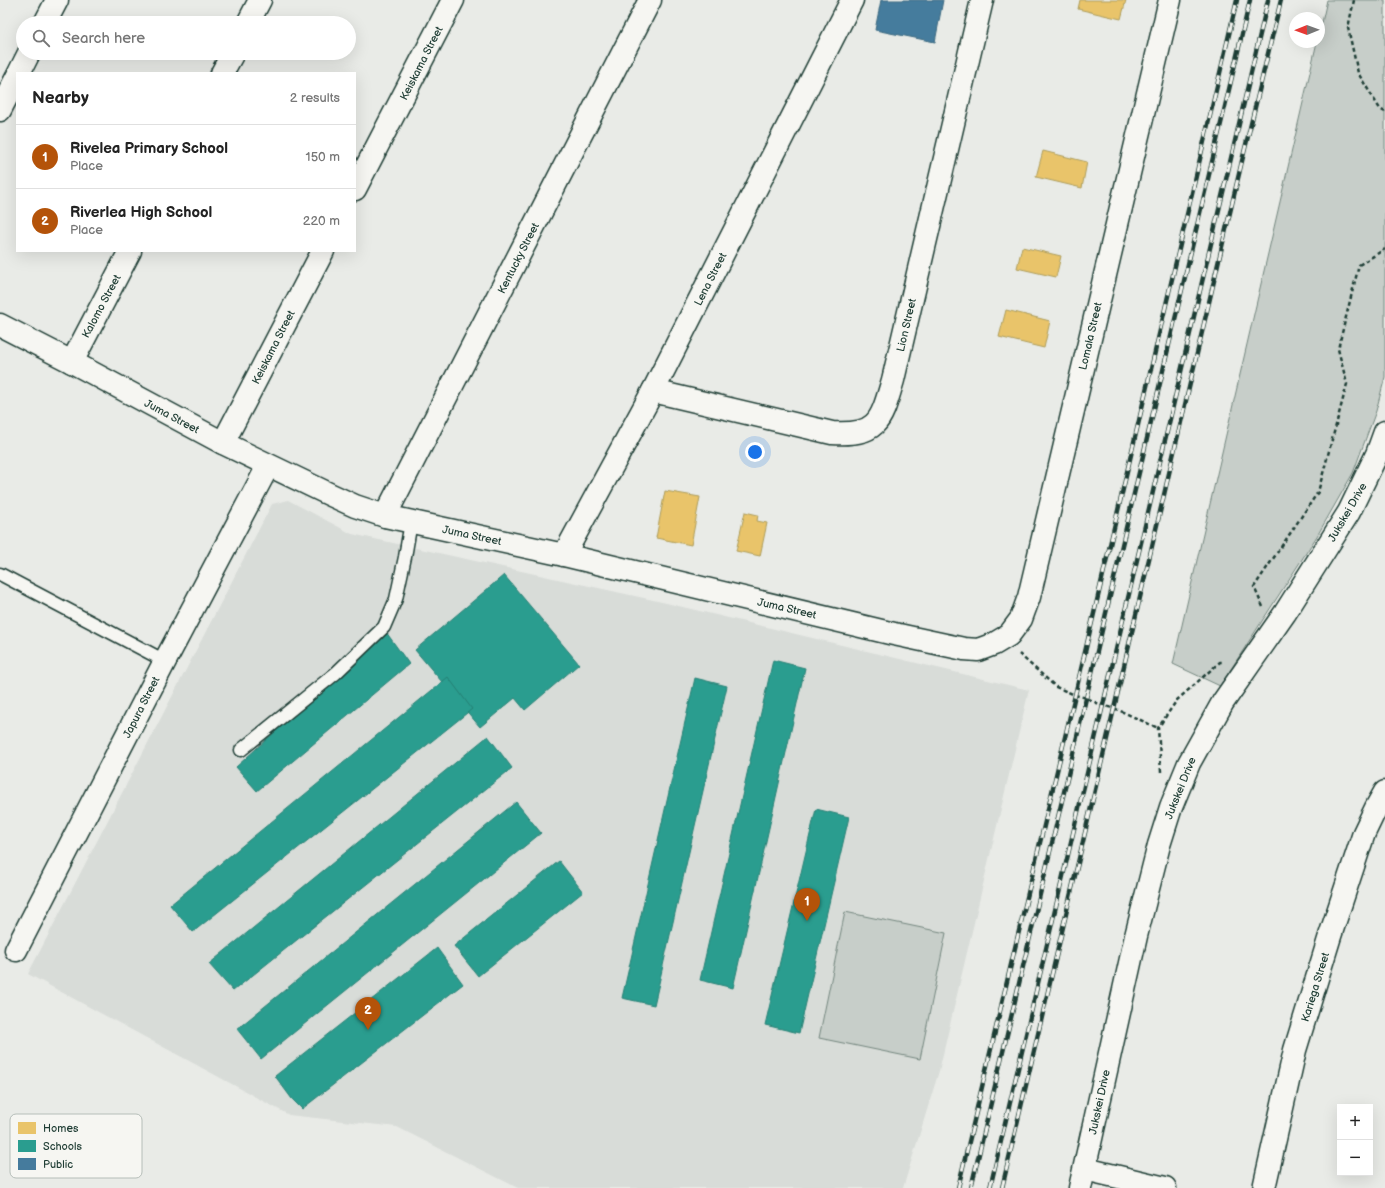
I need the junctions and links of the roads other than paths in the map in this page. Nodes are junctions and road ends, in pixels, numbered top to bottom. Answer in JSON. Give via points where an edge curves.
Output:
{"nodes":[{"id":1,"x":57,"y":0,"type":"edge"},
{"id":2,"x":260,"y":0,"type":"edge"},
{"id":3,"x":453,"y":0,"type":"edge"},
{"id":4,"x":650,"y":0,"type":"edge"},
{"id":5,"x":852,"y":0,"type":"edge"},
{"id":6,"x":982,"y":0,"type":"edge"},
{"id":7,"x":1170,"y":0,"type":"edge"},
{"id":8,"x":49,"y":16,"type":"edge"},
{"id":9,"x":252,"y":16,"type":"edge"},
{"id":10,"x":26,"y":60,"type":"edge"},
{"id":11,"x":229,"y":60,"type":"edge"},
{"id":12,"x":20,"y":72,"type":"edge"},
{"id":13,"x":223,"y":72,"type":"edge"},
{"id":14,"x":16,"y":79,"type":"edge"},
{"id":15,"x":0,"y":110,"type":"edge"},
{"id":16,"x":356,"y":187,"type":"edge"},
{"id":17,"x":129,"y":252,"type":"edge"},
{"id":18,"x":322,"y":252,"type":"edge"},
{"id":19,"x":0,"y":325,"type":"edge"},
{"id":20,"x":72,"y":362,"type":"junction"},
{"id":21,"x":653,"y":391,"type":"junction"},
{"id":22,"x":1385,"y":432,"type":"edge"},
{"id":23,"x":223,"y":443,"type":"junction"},
{"id":24,"x":268,"y":466,"type":"junction"},
{"id":25,"x":385,"y":516,"type":"junction"},
{"id":26,"x":411,"y":522,"type":"junction"},
{"id":27,"x":564,"y":555,"type":"junction"},
{"id":28,"x":0,"y":574,"type":"edge"},
{"id":29,"x":978,"y":650,"type":"joint"},
{"id":30,"x":165,"y":661,"type":"junction"},
{"id":31,"x":241,"y":750,"type":"dead end"},
{"id":32,"x":1385,"y":792,"type":"edge"},
{"id":33,"x":16,"y":950,"type":"dead end"},
{"id":34,"x":1083,"y":1178,"type":"edge"},
{"id":35,"x":1165,"y":1188,"type":"edge"},
{"id":36,"x":1264,"y":1188,"type":"edge"}],
"edges":[{"from":1,"to":8,"type":"street"},
{"from":2,"to":9,"type":"street"},
{"from":3,"to":16,"type":"street","name":"Keiskama Street"},
{"from":4,"to":25,"type":"street","name":"Kentucky Street"},
{"from":5,"to":21,"type":"street","name":"Lena Street"},
{"from":6,"to":21,"type":"street","name":"Lion Street","via":[[893,380],[885,406],[876,422],[859,433],[832,433]]},
{"from":7,"to":29,"type":"street","name":"Lomala Street","via":[[1029,597],[1021,619],[1009,635]]},
{"from":10,"to":12,"type":"street"},
{"from":11,"to":13,"type":"street"},
{"from":14,"to":15,"type":"street"},
{"from":17,"to":20,"type":"street","name":"Kalomo Street"},
{"from":18,"to":23,"type":"street","name":"Keiskama Street"},
{"from":19,"to":20,"type":"street","name":"Juma Street"},
{"from":20,"to":23,"type":"street","name":"Juma Street"},
{"from":21,"to":27,"type":"street","name":"Lena Street"},
{"from":22,"to":34,"type":"street","name":"Jukskei Drive","via":[[1349,512],[1223,702],[1189,763],[1171,807],[1136,936]]},
{"from":23,"to":24,"type":"street","name":"Juma Street"},
{"from":24,"to":25,"type":"street","name":"Juma Street","via":[[356,506]]},
{"from":24,"to":30,"type":"street","name":"Japura Street"},
{"from":25,"to":26,"type":"street","name":"Juma Street"},
{"from":26,"to":27,"type":"street","name":"Juma Street"},
{"from":26,"to":31,"type":"lane","via":[[396,599],[384,627],[336,673]]},
{"from":27,"to":29,"type":"street","name":"Juma Street","via":[[894,634]]},
{"from":28,"to":30,"type":"lane"},
{"from":30,"to":33,"type":"street","name":"Japura Street"},
{"from":32,"to":36,"type":"street","name":"Kariega Street","via":[[1364,833],[1297,1042]]},
{"from":34,"to":35,"type":"street"}]}
